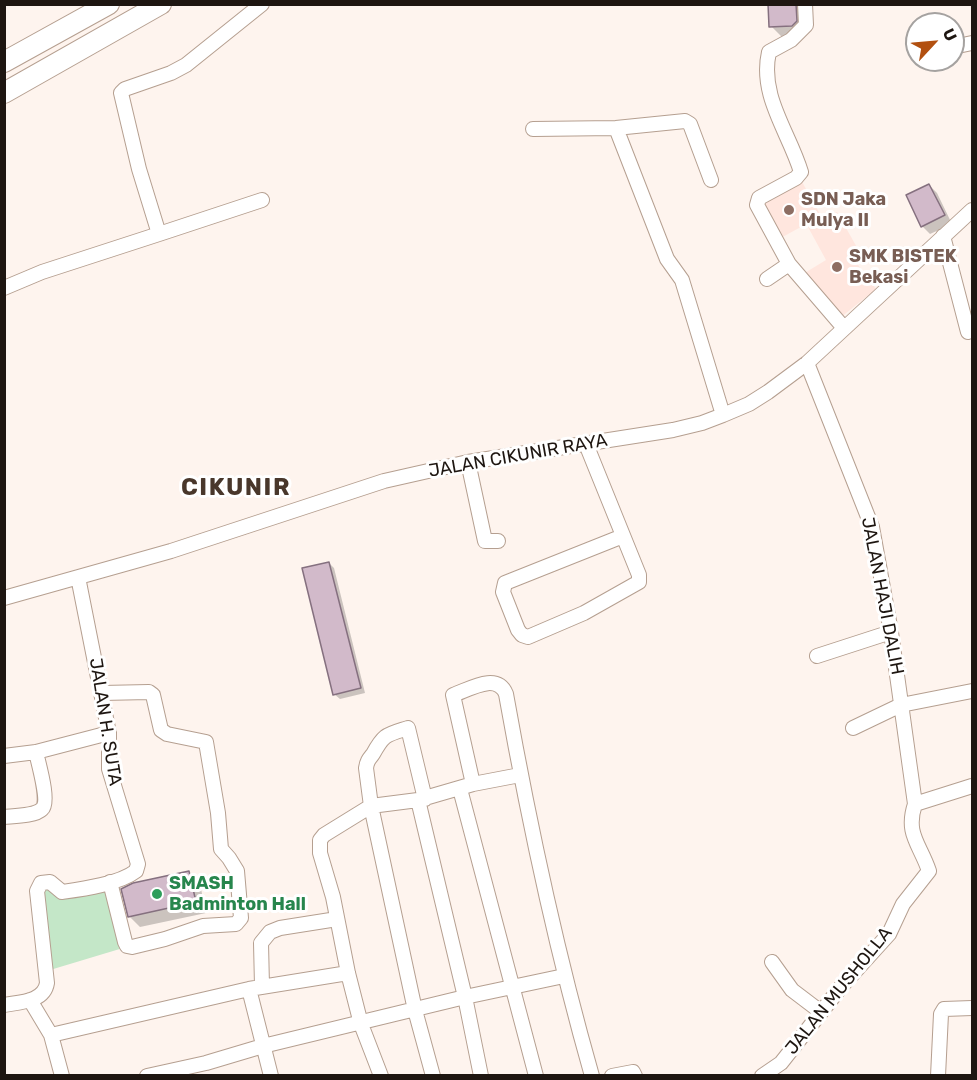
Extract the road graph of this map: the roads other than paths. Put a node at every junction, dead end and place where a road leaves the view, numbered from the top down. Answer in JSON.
{"nodes":[{"id":1,"x":109,"y":4,"type":"edge"},
{"id":2,"x":161,"y":4,"type":"edge"},
{"id":3,"x":262,"y":4,"type":"edge"},
{"id":4,"x":805,"y":4,"type":"edge"},
{"id":5,"x":4,"y":62,"type":"edge"},
{"id":6,"x":4,"y":93,"type":"edge"},
{"id":7,"x":616,"y":128,"type":"junction"},
{"id":8,"x":533,"y":129,"type":"dead end"},
{"id":9,"x":711,"y":180,"type":"dead end"},
{"id":10,"x":262,"y":200,"type":"dead end"},
{"id":11,"x":972,"y":210,"type":"edge"},
{"id":12,"x":159,"y":234,"type":"junction"},
{"id":13,"x":943,"y":236,"type":"junction"},
{"id":14,"x":789,"y":264,"type":"junction"},
{"id":15,"x":767,"y":279,"type":"dead end"},
{"id":16,"x":4,"y":288,"type":"edge"},
{"id":17,"x":844,"y":328,"type":"junction"},
{"id":18,"x":968,"y":332,"type":"dead end"},
{"id":19,"x":807,"y":363,"type":"junction"},
{"id":20,"x":723,"y":415,"type":"junction"},
{"id":21,"x":586,"y":444,"type":"junction"},
{"id":22,"x":468,"y":462,"type":"junction"},
{"id":23,"x":623,"y":536,"type":"junction"},
{"id":24,"x":498,"y":541,"type":"dead end"},
{"id":25,"x":78,"y":577,"type":"junction"},
{"id":26,"x":4,"y":598,"type":"edge"},
{"id":27,"x":891,"y":632,"type":"junction"},
{"id":28,"x":817,"y":656,"type":"dead end"},
{"id":29,"x":972,"y":691,"type":"edge"},
{"id":30,"x":102,"y":693,"type":"junction"},
{"id":31,"x":901,"y":705,"type":"junction"},
{"id":32,"x":853,"y":728,"type":"dead end"},
{"id":33,"x":109,"y":732,"type":"junction"},
{"id":34,"x":36,"y":752,"type":"junction"},
{"id":35,"x":4,"y":756,"type":"edge"},
{"id":36,"x":520,"y":775,"type":"junction"},
{"id":37,"x":972,"y":786,"type":"edge"},
{"id":38,"x":467,"y":787,"type":"junction"},
{"id":39,"x":421,"y":799,"type":"junction"},
{"id":40,"x":915,"y":804,"type":"junction"},
{"id":41,"x":371,"y":806,"type":"junction"},
{"id":42,"x":4,"y":817,"type":"edge"},
{"id":43,"x":110,"y":882,"type":"junction"},
{"id":44,"x":337,"y":919,"type":"junction"},
{"id":45,"x":771,"y":962,"type":"dead end"},
{"id":46,"x":348,"y":973,"type":"junction"},
{"id":47,"x":564,"y":976,"type":"junction"},
{"id":48,"x":511,"y":986,"type":"junction"},
{"id":49,"x":256,"y":988,"type":"junction"},
{"id":50,"x":465,"y":997,"type":"junction"},
{"id":51,"x":30,"y":1000,"type":"junction"},
{"id":52,"x":4,"y":1005,"type":"edge"},
{"id":53,"x":972,"y":1008,"type":"edge"},
{"id":54,"x":415,"y":1010,"type":"junction"},
{"id":55,"x":821,"y":1012,"type":"junction"},
{"id":56,"x":361,"y":1024,"type":"junction"},
{"id":57,"x":51,"y":1035,"type":"junction"},
{"id":58,"x":263,"y":1046,"type":"junction"},
{"id":59,"x":208,"y":1069,"type":"edge"},
{"id":60,"x":151,"y":1075,"type":"edge"},
{"id":61,"x":62,"y":1076,"type":"edge"},
{"id":62,"x":271,"y":1076,"type":"edge"},
{"id":63,"x":381,"y":1076,"type":"edge"},
{"id":64,"x":433,"y":1076,"type":"edge"},
{"id":65,"x":481,"y":1076,"type":"edge"},
{"id":66,"x":536,"y":1076,"type":"edge"},
{"id":67,"x":592,"y":1076,"type":"edge"},
{"id":68,"x":612,"y":1076,"type":"edge"},
{"id":69,"x":635,"y":1076,"type":"edge"},
{"id":70,"x":762,"y":1076,"type":"edge"},
{"id":71,"x":938,"y":1076,"type":"edge"}],
"edges":[{"from":1,"to":5,"type":"highway"},
{"from":2,"to":6,"type":"highway"},
{"from":3,"to":12,"type":"street"},
{"from":4,"to":14,"type":"street"},
{"from":7,"to":8,"type":"street"},
{"from":7,"to":9,"type":"street"},
{"from":7,"to":20,"type":"street"},
{"from":10,"to":12,"type":"street"},
{"from":11,"to":13,"type":"street","name":"JALAN CIKUNIR RAYA"},
{"from":12,"to":16,"type":"street"},
{"from":13,"to":17,"type":"street","name":"JALAN CIKUNIR RAYA"},
{"from":13,"to":18,"type":"street"},
{"from":14,"to":15,"type":"street"},
{"from":14,"to":17,"type":"street"},
{"from":17,"to":19,"type":"street","name":"JALAN CIKUNIR RAYA"},
{"from":19,"to":20,"type":"street","name":"JALAN CIKUNIR RAYA"},
{"from":19,"to":27,"type":"street","name":"JALAN HAJI DALIH"},
{"from":20,"to":21,"type":"street","name":"JALAN CIKUNIR RAYA"},
{"from":21,"to":22,"type":"street","name":"JALAN CIKUNIR RAYA"},
{"from":21,"to":23,"type":"street"},
{"from":22,"to":24,"type":"street"},
{"from":22,"to":25,"type":"street","name":"JALAN CIKUNIR RAYA"},
{"from":23,"to":23,"type":"street"},
{"from":25,"to":26,"type":"street","name":"JALAN CIKUNIR RAYA"},
{"from":25,"to":30,"type":"street","name":"JALAN H. SUTA"},
{"from":27,"to":28,"type":"street"},
{"from":27,"to":31,"type":"street","name":"JALAN HAJI DALIH"},
{"from":29,"to":31,"type":"street"},
{"from":30,"to":33,"type":"street","name":"JALAN H. SUTA"},
{"from":30,"to":43,"type":"street"},
{"from":31,"to":32,"type":"street"},
{"from":31,"to":40,"type":"street","name":"JALAN HAJI DALIH"},
{"from":33,"to":34,"type":"street"},
{"from":33,"to":43,"type":"street","name":"JALAN H. SUTA"},
{"from":34,"to":35,"type":"street"},
{"from":34,"to":42,"type":"street"},
{"from":36,"to":38,"type":"street"},
{"from":36,"to":38,"type":"street"},
{"from":36,"to":47,"type":"street"},
{"from":37,"to":40,"type":"street"},
{"from":38,"to":39,"type":"street"},
{"from":38,"to":48,"type":"street"},
{"from":39,"to":41,"type":"street"},
{"from":39,"to":41,"type":"street"},
{"from":39,"to":50,"type":"street"},
{"from":40,"to":55,"type":"street","name":"JALAN MUSHOLLA"},
{"from":41,"to":44,"type":"street"},
{"from":41,"to":54,"type":"street"},
{"from":43,"to":51,"type":"street","name":"JALAN H. SUTA"},
{"from":44,"to":46,"type":"street"},
{"from":44,"to":49,"type":"street"},
{"from":45,"to":55,"type":"street"},
{"from":46,"to":49,"type":"street"},
{"from":46,"to":56,"type":"street"},
{"from":47,"to":48,"type":"street"},
{"from":47,"to":67,"type":"street"},
{"from":48,"to":50,"type":"street"},
{"from":48,"to":66,"type":"street"},
{"from":49,"to":57,"type":"street"},
{"from":49,"to":58,"type":"street"},
{"from":50,"to":54,"type":"street"},
{"from":50,"to":65,"type":"street"},
{"from":51,"to":52,"type":"street"},
{"from":51,"to":57,"type":"street"},
{"from":53,"to":71,"type":"street"},
{"from":54,"to":56,"type":"street"},
{"from":54,"to":64,"type":"street"},
{"from":55,"to":70,"type":"street","name":"JALAN MUSHOLLA"},
{"from":56,"to":58,"type":"street"},
{"from":56,"to":63,"type":"street"},
{"from":57,"to":61,"type":"street"},
{"from":58,"to":59,"type":"street"},
{"from":58,"to":62,"type":"street"},
{"from":59,"to":60,"type":"street"},
{"from":68,"to":69,"type":"street"}]}
